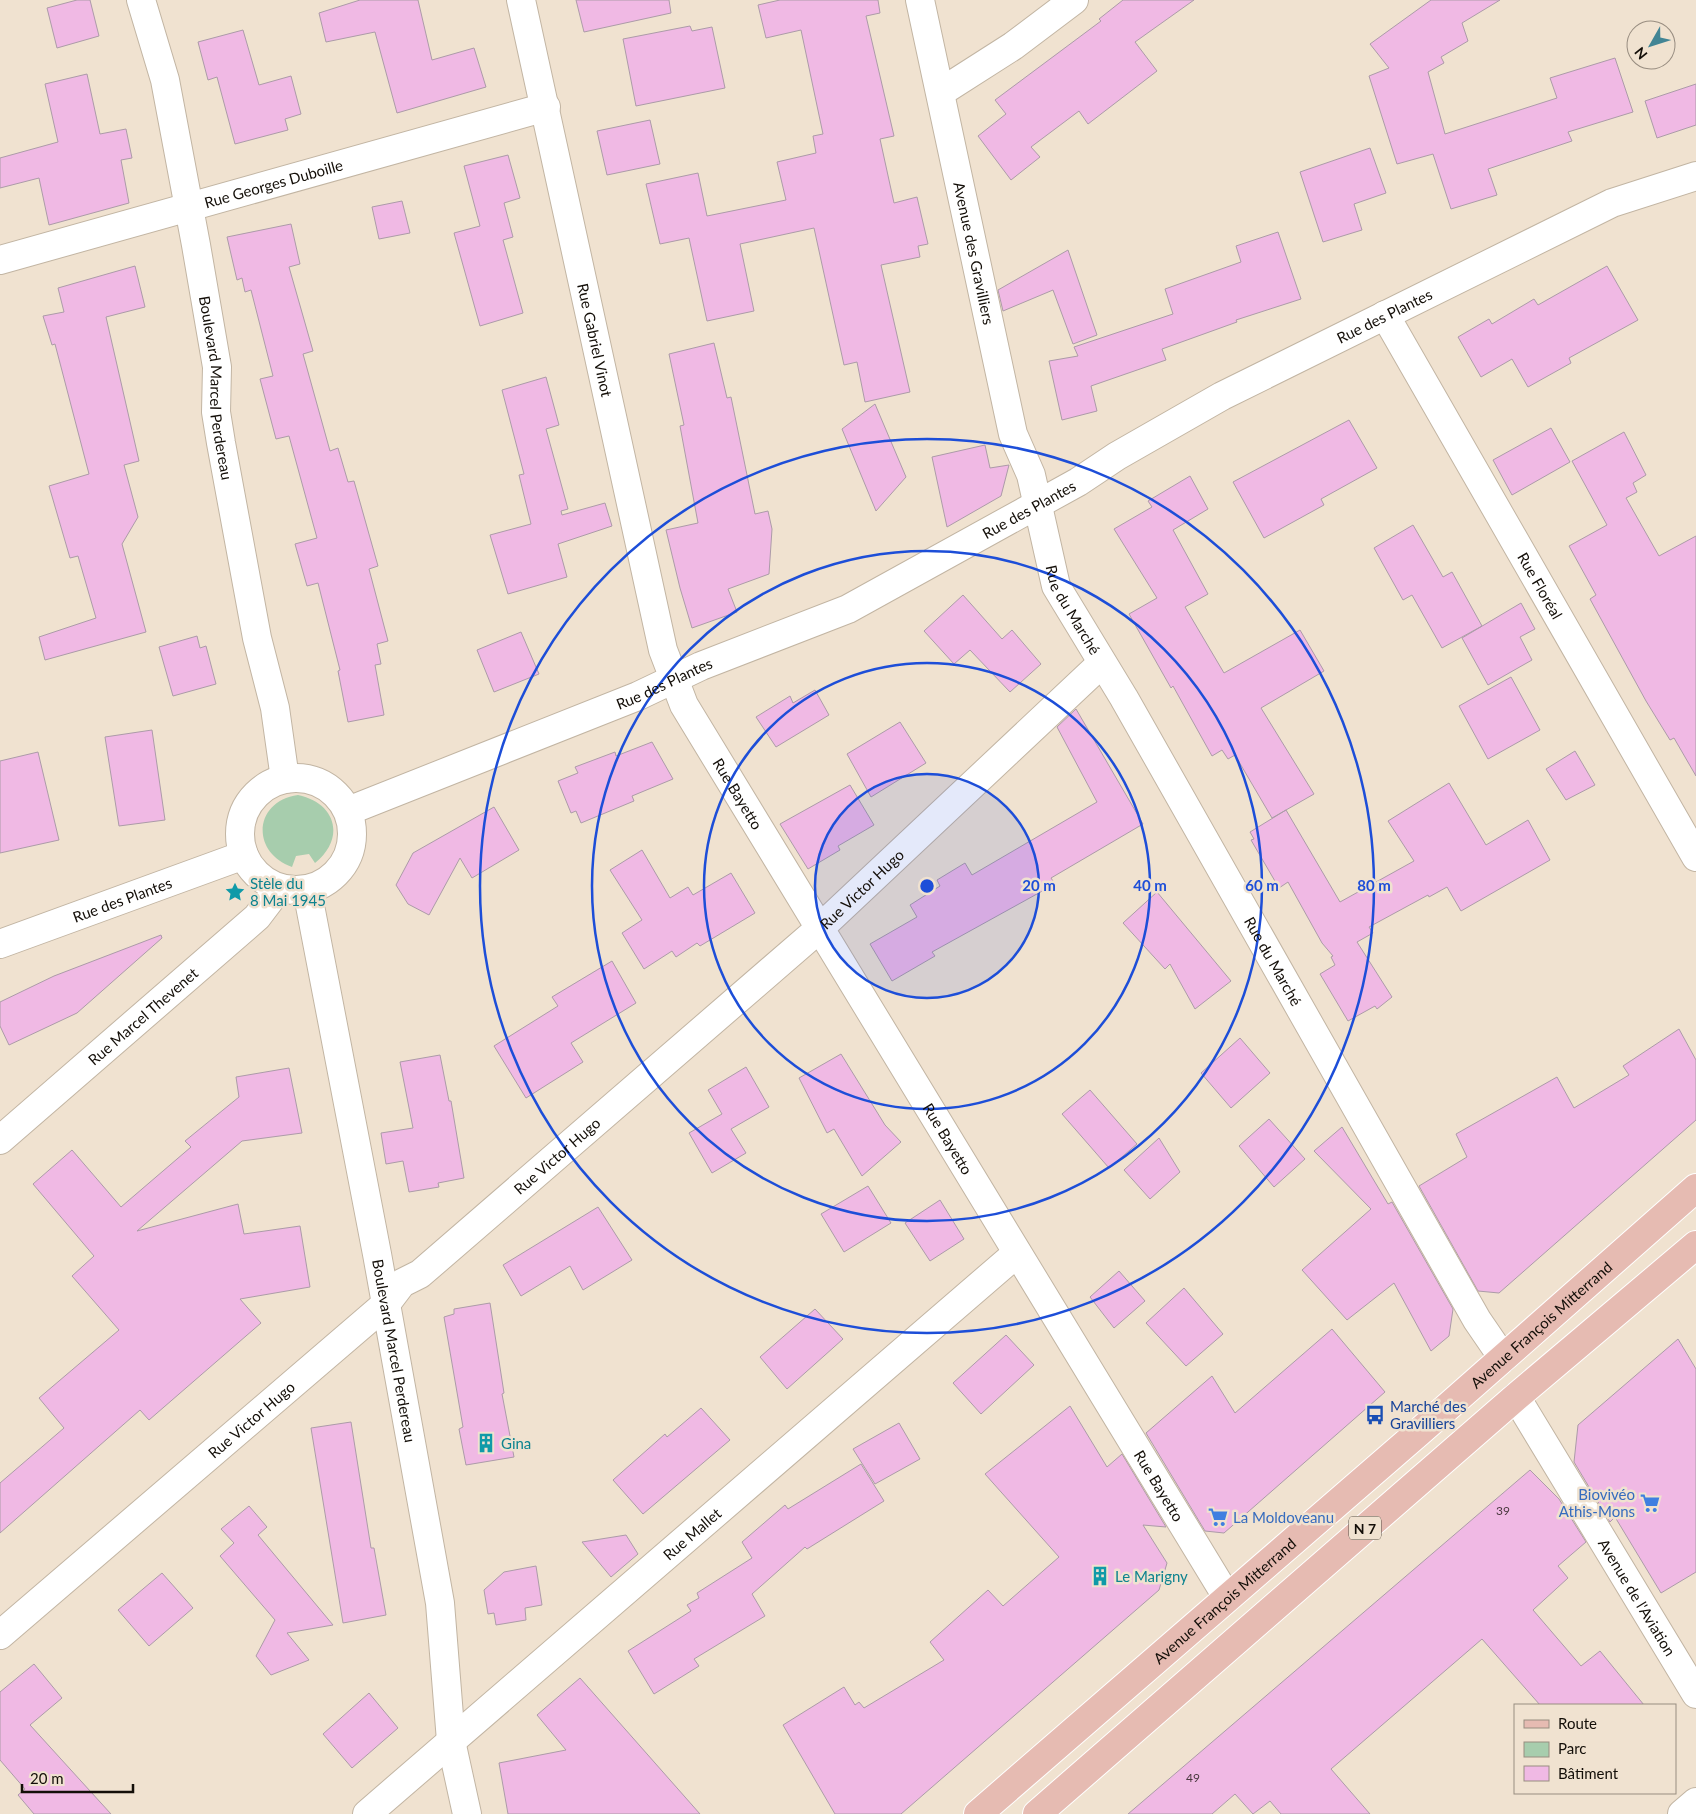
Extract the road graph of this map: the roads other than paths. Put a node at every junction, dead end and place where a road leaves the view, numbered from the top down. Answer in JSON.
{"nodes":[{"id":1,"x":141,"y":0,"type":"edge"},
{"id":2,"x":522,"y":0,"type":"edge"},
{"id":3,"x":920,"y":0,"type":"edge"},
{"id":4,"x":1074,"y":0,"type":"edge"},
{"id":5,"x":941,"y":92,"type":"junction"},
{"id":6,"x":546,"y":107,"type":"junction"},
{"id":7,"x":1696,"y":176,"type":"edge"},
{"id":8,"x":188,"y":208,"type":"junction"},
{"id":9,"x":0,"y":260,"type":"edge"},
{"id":10,"x":1385,"y":314,"type":"junction"},
{"id":11,"x":1038,"y":502,"type":"junction"},
{"id":12,"x":1102,"y":662,"type":"junction"},
{"id":13,"x":672,"y":679,"type":"junction"},
{"id":14,"x":285,"y":779,"type":"junction"},
{"id":15,"x":348,"y":811,"type":"junction"},
{"id":16,"x":244,"y":855,"type":"junction"},
{"id":17,"x":1696,"y":857,"type":"edge"},
{"id":18,"x":279,"y":888,"type":"junction"},
{"id":19,"x":307,"y":890,"type":"junction"},
{"id":20,"x":820,"y":928,"type":"junction"},
{"id":21,"x":0,"y":944,"type":"edge"},
{"id":22,"x":0,"y":1140,"type":"edge"},
{"id":23,"x":1696,"y":1188,"type":"edge"},
{"id":24,"x":1696,"y":1244,"type":"edge"},
{"id":25,"x":1017,"y":1253,"type":"junction"},
{"id":26,"x":386,"y":1304,"type":"junction"},
{"id":27,"x":1503,"y":1358,"type":"junction"},
{"id":28,"x":1516,"y":1397,"type":"junction"},
{"id":29,"x":1227,"y":1597,"type":"junction"},
{"id":30,"x":0,"y":1635,"type":"edge"},
{"id":31,"x":1696,"y":1694,"type":"edge"},
{"id":32,"x":452,"y":1741,"type":"junction"},
{"id":33,"x":1696,"y":1802,"type":"edge"},
{"id":34,"x":367,"y":1814,"type":"edge"},
{"id":35,"x":467,"y":1814,"type":"edge"},
{"id":36,"x":978,"y":1814,"type":"edge"},
{"id":37,"x":1037,"y":1814,"type":"edge"},
{"id":38,"x":1682,"y":1814,"type":"edge"}],
"edges":[{"from":1,"to":8,"type":"street","name":"Boulevard Marcel Perdereau"},
{"from":2,"to":6,"type":"street","name":"Rue Gabriel Vinot"},
{"from":3,"to":5,"type":"street","name":"Avenue des Gravilliers"},
{"from":4,"to":5,"type":"street"},
{"from":5,"to":11,"type":"street","name":"Avenue des Gravilliers"},
{"from":6,"to":8,"type":"street","name":"Rue Georges Duboille"},
{"from":6,"to":13,"type":"street","name":"Rue Gabriel Vinot"},
{"from":7,"to":10,"type":"street","name":"Rue des Plantes"},
{"from":8,"to":9,"type":"street","name":"Rue Georges Duboille"},
{"from":8,"to":14,"type":"street","name":"Boulevard Marcel Perdereau"},
{"from":10,"to":11,"type":"street","name":"Rue des Plantes"},
{"from":10,"to":17,"type":"street","name":"Rue Floréal"},
{"from":11,"to":12,"type":"street","name":"Rue du Marché"},
{"from":11,"to":13,"type":"street","name":"Rue des Plantes"},
{"from":12,"to":20,"type":"street","name":"Rue Victor Hugo"},
{"from":12,"to":27,"type":"street","name":"Rue du Marché"},
{"from":13,"to":15,"type":"street","name":"Rue des Plantes"},
{"from":13,"to":20,"type":"street","name":"Rue Bayetto"},
{"from":14,"to":15,"type":"street"},
{"from":14,"to":16,"type":"street"},
{"from":15,"to":19,"type":"street"},
{"from":16,"to":18,"type":"street"},
{"from":16,"to":21,"type":"street","name":"Rue des Plantes"},
{"from":18,"to":19,"type":"street"},
{"from":18,"to":22,"type":"street","name":"Rue Marcel Thevenet"},
{"from":19,"to":26,"type":"street","name":"Boulevard Marcel Perdereau"},
{"from":20,"to":25,"type":"street","name":"Rue Bayetto"},
{"from":20,"to":26,"type":"street","name":"Rue Victor Hugo"},
{"from":23,"to":27,"type":"main road","name":"Avenue François Mitterrand","number":"N 7"},
{"from":24,"to":28,"type":"main road","number":"N 7"},
{"from":25,"to":29,"type":"street","name":"Rue Bayetto"},
{"from":25,"to":32,"type":"street","name":"Rue Mallet"},
{"from":26,"to":30,"type":"street","name":"Rue Victor Hugo"},
{"from":26,"to":32,"type":"street","name":"Boulevard Marcel Perdereau"},
{"from":27,"to":29,"type":"main road","name":"Avenue François Mitterrand","number":"N 7"},
{"from":28,"to":31,"type":"street","name":"Avenue de l'Aviation"},
{"from":28,"to":37,"type":"main road","number":"N 7"},
{"from":29,"to":36,"type":"main road","name":"Avenue François Mitterrand","number":"N 7"},
{"from":32,"to":34,"type":"street","name":"Rue Mallet"},
{"from":32,"to":35,"type":"street","name":"Boulevard Marcel Perdereau"},
{"from":33,"to":38,"type":"street"}]}
